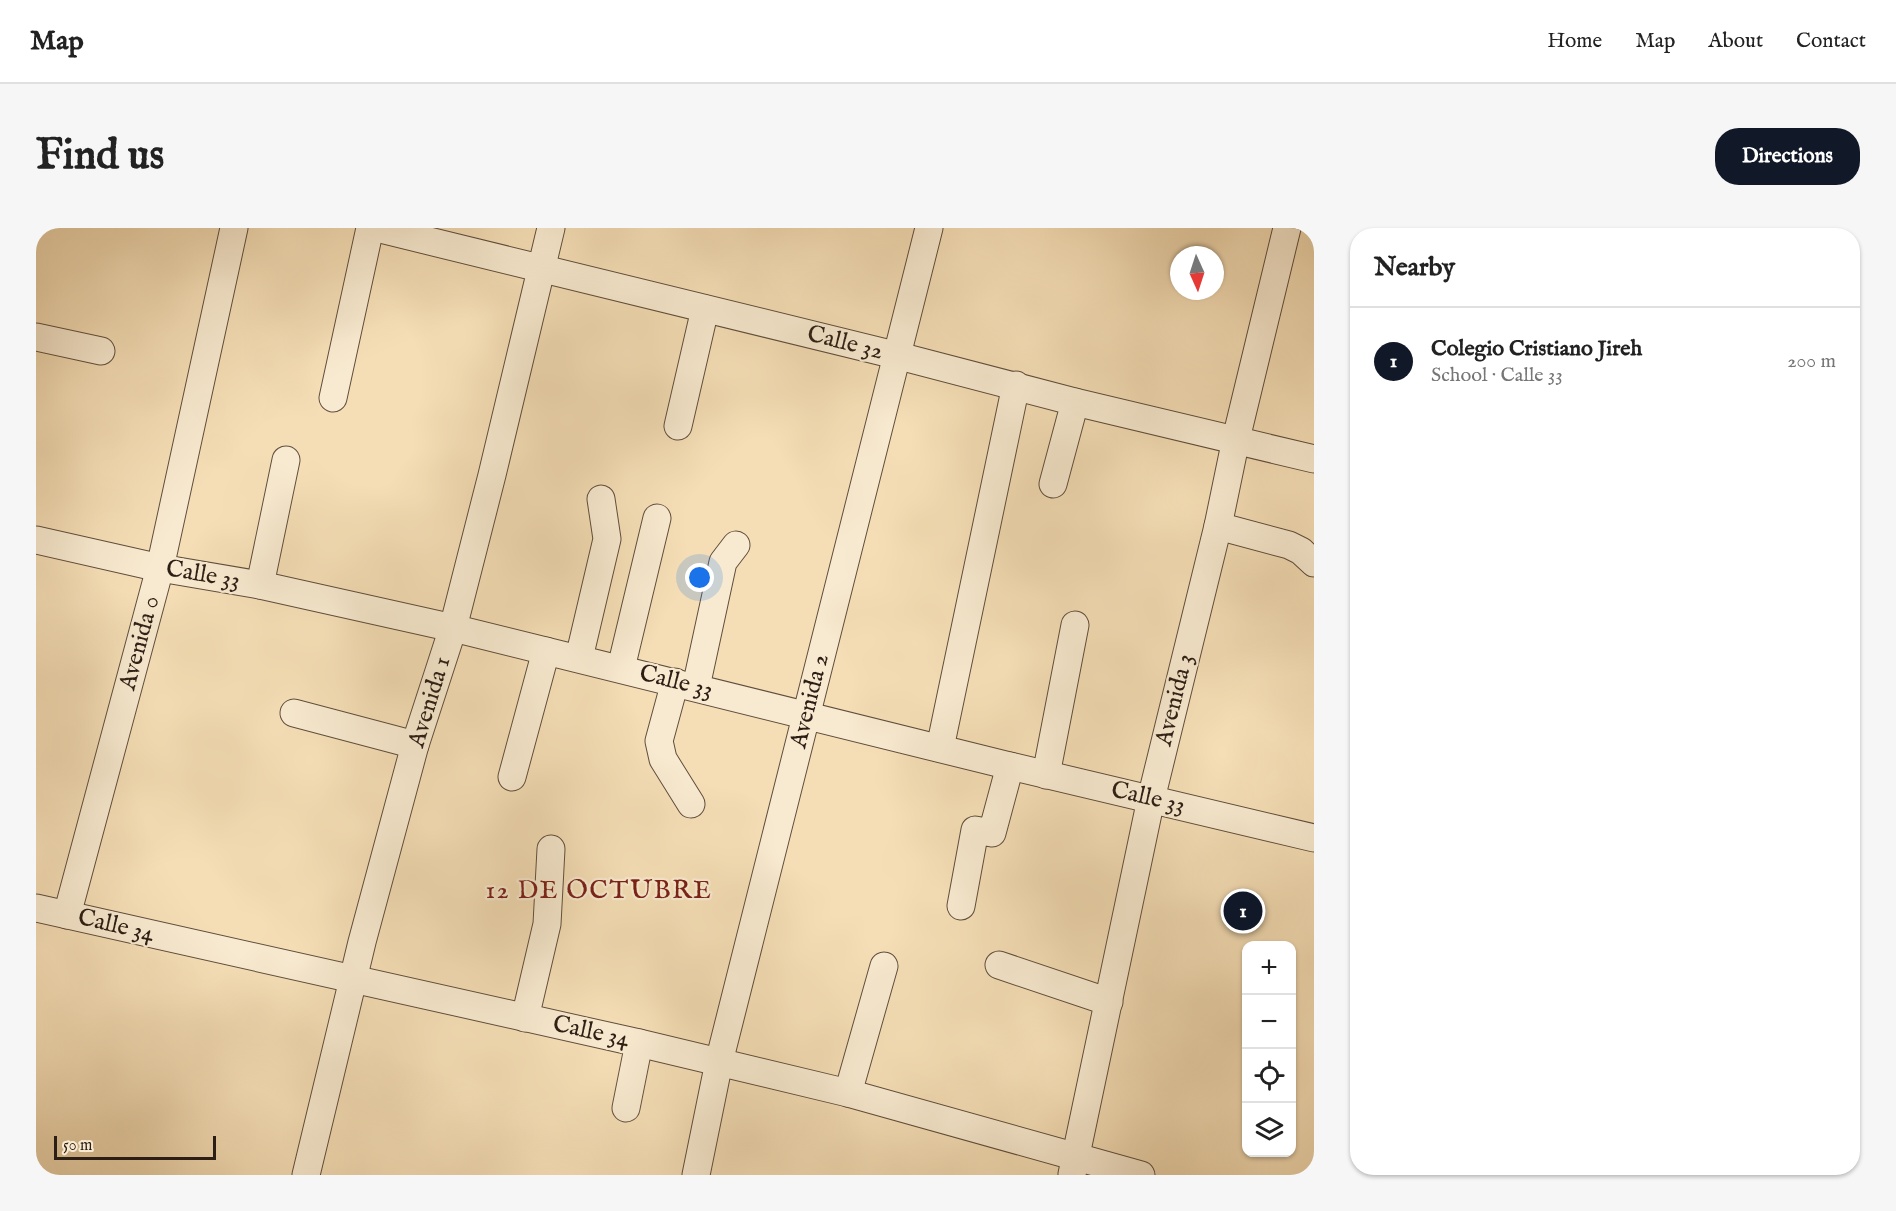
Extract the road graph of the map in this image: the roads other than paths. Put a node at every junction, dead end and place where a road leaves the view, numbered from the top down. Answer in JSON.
{"nodes":[{"id":1,"x":234,"y":228,"type":"edge"},
{"id":2,"x":370,"y":228,"type":"edge"},
{"id":3,"x":376,"y":228,"type":"edge"},
{"id":4,"x":551,"y":228,"type":"edge"},
{"id":5,"x":929,"y":228,"type":"edge"},
{"id":6,"x":1287,"y":228,"type":"edge"},
{"id":7,"x":542,"y":268,"type":"junction"},
{"id":8,"x":705,"y":309,"type":"junction"},
{"id":9,"x":36,"y":336,"type":"edge"},
{"id":10,"x":101,"y":351,"type":"dead end"},
{"id":11,"x":899,"y":356,"type":"junction"},
{"id":12,"x":1016,"y":385,"type":"junction"},
{"id":13,"x":333,"y":398,"type":"dead end"},
{"id":14,"x":1075,"y":402,"type":"junction"},
{"id":15,"x":678,"y":426,"type":"dead end"},
{"id":16,"x":1236,"y":439,"type":"junction"},
{"id":17,"x":1314,"y":459,"type":"edge"},
{"id":18,"x":286,"y":460,"type":"dead end"},
{"id":19,"x":1053,"y":484,"type":"dead end"},
{"id":20,"x":601,"y":499,"type":"dead end"},
{"id":21,"x":657,"y":518,"type":"dead end"},
{"id":22,"x":1218,"y":526,"type":"junction"},
{"id":23,"x":36,"y":540,"type":"edge"},
{"id":24,"x":736,"y":545,"type":"dead end"},
{"id":25,"x":1314,"y":563,"type":"edge"},
{"id":26,"x":160,"y":568,"type":"junction"},
{"id":27,"x":260,"y":585,"type":"junction"},
{"id":28,"x":1075,"y":625,"type":"dead end"},
{"id":29,"x":453,"y":628,"type":"junction"},
{"id":30,"x":546,"y":651,"type":"junction"},
{"id":31,"x":579,"y":658,"type":"junction"},
{"id":32,"x":621,"y":668,"type":"junction"},
{"id":33,"x":686,"y":684,"type":"junction"},
{"id":34,"x":294,"y":713,"type":"dead end"},
{"id":35,"x":806,"y":715,"type":"junction"},
{"id":36,"x":415,"y":745,"type":"junction"},
{"id":37,"x":940,"y":748,"type":"junction"},
{"id":38,"x":1010,"y":766,"type":"junction"},
{"id":39,"x":1046,"y":774,"type":"junction"},
{"id":40,"x":512,"y":777,"type":"dead end"},
{"id":41,"x":1151,"y":799,"type":"junction"},
{"id":42,"x":691,"y":804,"type":"dead end"},
{"id":43,"x":1314,"y":838,"type":"edge"},
{"id":44,"x":551,"y":849,"type":"dead end"},
{"id":45,"x":961,"y":906,"type":"dead end"},
{"id":46,"x":36,"y":908,"type":"edge"},
{"id":47,"x":67,"y":915,"type":"junction"},
{"id":48,"x":999,"y":965,"type":"dead end"},
{"id":49,"x":884,"y":966,"type":"dead end"},
{"id":50,"x":352,"y":980,"type":"junction"},
{"id":51,"x":1109,"y":1002,"type":"junction"},
{"id":52,"x":525,"y":1018,"type":"junction"},
{"id":53,"x":639,"y":1043,"type":"junction"},
{"id":54,"x":719,"y":1062,"type":"junction"},
{"id":55,"x":848,"y":1093,"type":"junction"},
{"id":56,"x":626,"y":1108,"type":"dead end"},
{"id":57,"x":1074,"y":1167,"type":"edge"},
{"id":58,"x":306,"y":1175,"type":"edge"},
{"id":59,"x":696,"y":1175,"type":"edge"},
{"id":60,"x":1141,"y":1175,"type":"edge"}],
"edges":[{"from":1,"to":26,"type":"street","name":"Avenida 0"},
{"from":2,"to":13,"type":"street"},
{"from":3,"to":7,"type":"street","name":"Calle 32"},
{"from":4,"to":7,"type":"street","name":"Avenida 1"},
{"from":5,"to":11,"type":"street","name":"Avenida 2"},
{"from":6,"to":16,"type":"street","name":"Avenida 3"},
{"from":7,"to":8,"type":"street","name":"Calle 32"},
{"from":7,"to":29,"type":"street","name":"Avenida 1"},
{"from":8,"to":11,"type":"street","name":"Calle 32"},
{"from":8,"to":15,"type":"street"},
{"from":9,"to":10,"type":"street"},
{"from":11,"to":12,"type":"street","name":"Calle 32"},
{"from":11,"to":35,"type":"street","name":"Avenida 2"},
{"from":12,"to":14,"type":"street","name":"Calle 32"},
{"from":12,"to":37,"type":"street"},
{"from":14,"to":16,"type":"street","name":"Calle 32"},
{"from":14,"to":19,"type":"street"},
{"from":16,"to":17,"type":"street","name":"Calle 32"},
{"from":16,"to":22,"type":"street","name":"Avenida 3"},
{"from":18,"to":27,"type":"street"},
{"from":20,"to":31,"type":"street"},
{"from":21,"to":32,"type":"street"},
{"from":22,"to":25,"type":"street"},
{"from":22,"to":41,"type":"street","name":"Avenida 3"},
{"from":23,"to":26,"type":"street","name":"Calle 33"},
{"from":24,"to":33,"type":"street"},
{"from":26,"to":27,"type":"street","name":"Calle 33"},
{"from":26,"to":47,"type":"street","name":"Avenida 0"},
{"from":27,"to":29,"type":"street","name":"Calle 33"},
{"from":28,"to":39,"type":"street"},
{"from":29,"to":30,"type":"street","name":"Calle 33"},
{"from":29,"to":36,"type":"street","name":"Avenida 1"},
{"from":30,"to":31,"type":"street","name":"Calle 33"},
{"from":30,"to":40,"type":"street"},
{"from":31,"to":32,"type":"street","name":"Calle 33"},
{"from":32,"to":33,"type":"street","name":"Calle 33"},
{"from":33,"to":35,"type":"street","name":"Calle 33"},
{"from":33,"to":42,"type":"street"},
{"from":34,"to":36,"type":"street"},
{"from":35,"to":37,"type":"street","name":"Calle 33"},
{"from":35,"to":54,"type":"street","name":"Avenida 2"},
{"from":36,"to":50,"type":"street","name":"Avenida 1"},
{"from":37,"to":38,"type":"street","name":"Calle 33"},
{"from":38,"to":39,"type":"street","name":"Calle 33"},
{"from":38,"to":45,"type":"street"},
{"from":39,"to":41,"type":"street","name":"Calle 33"},
{"from":41,"to":43,"type":"street","name":"Calle 33"},
{"from":41,"to":51,"type":"street","name":"Avenida 3"},
{"from":44,"to":52,"type":"street"},
{"from":46,"to":47,"type":"street","name":"Calle 34"},
{"from":47,"to":50,"type":"street","name":"Calle 34"},
{"from":48,"to":51,"type":"street"},
{"from":49,"to":55,"type":"street"},
{"from":50,"to":52,"type":"street","name":"Calle 34"},
{"from":50,"to":58,"type":"street","name":"Avenida 1"},
{"from":51,"to":57,"type":"street","name":"Avenida 3"},
{"from":52,"to":53,"type":"street","name":"Calle 34"},
{"from":53,"to":54,"type":"street","name":"Calle 34"},
{"from":53,"to":56,"type":"street"},
{"from":54,"to":55,"type":"street","name":"Calle 34"},
{"from":54,"to":59,"type":"street","name":"Avenida 2"},
{"from":55,"to":57,"type":"street","name":"Calle 34"},
{"from":57,"to":60,"type":"street","name":"Calle 34"}]}
